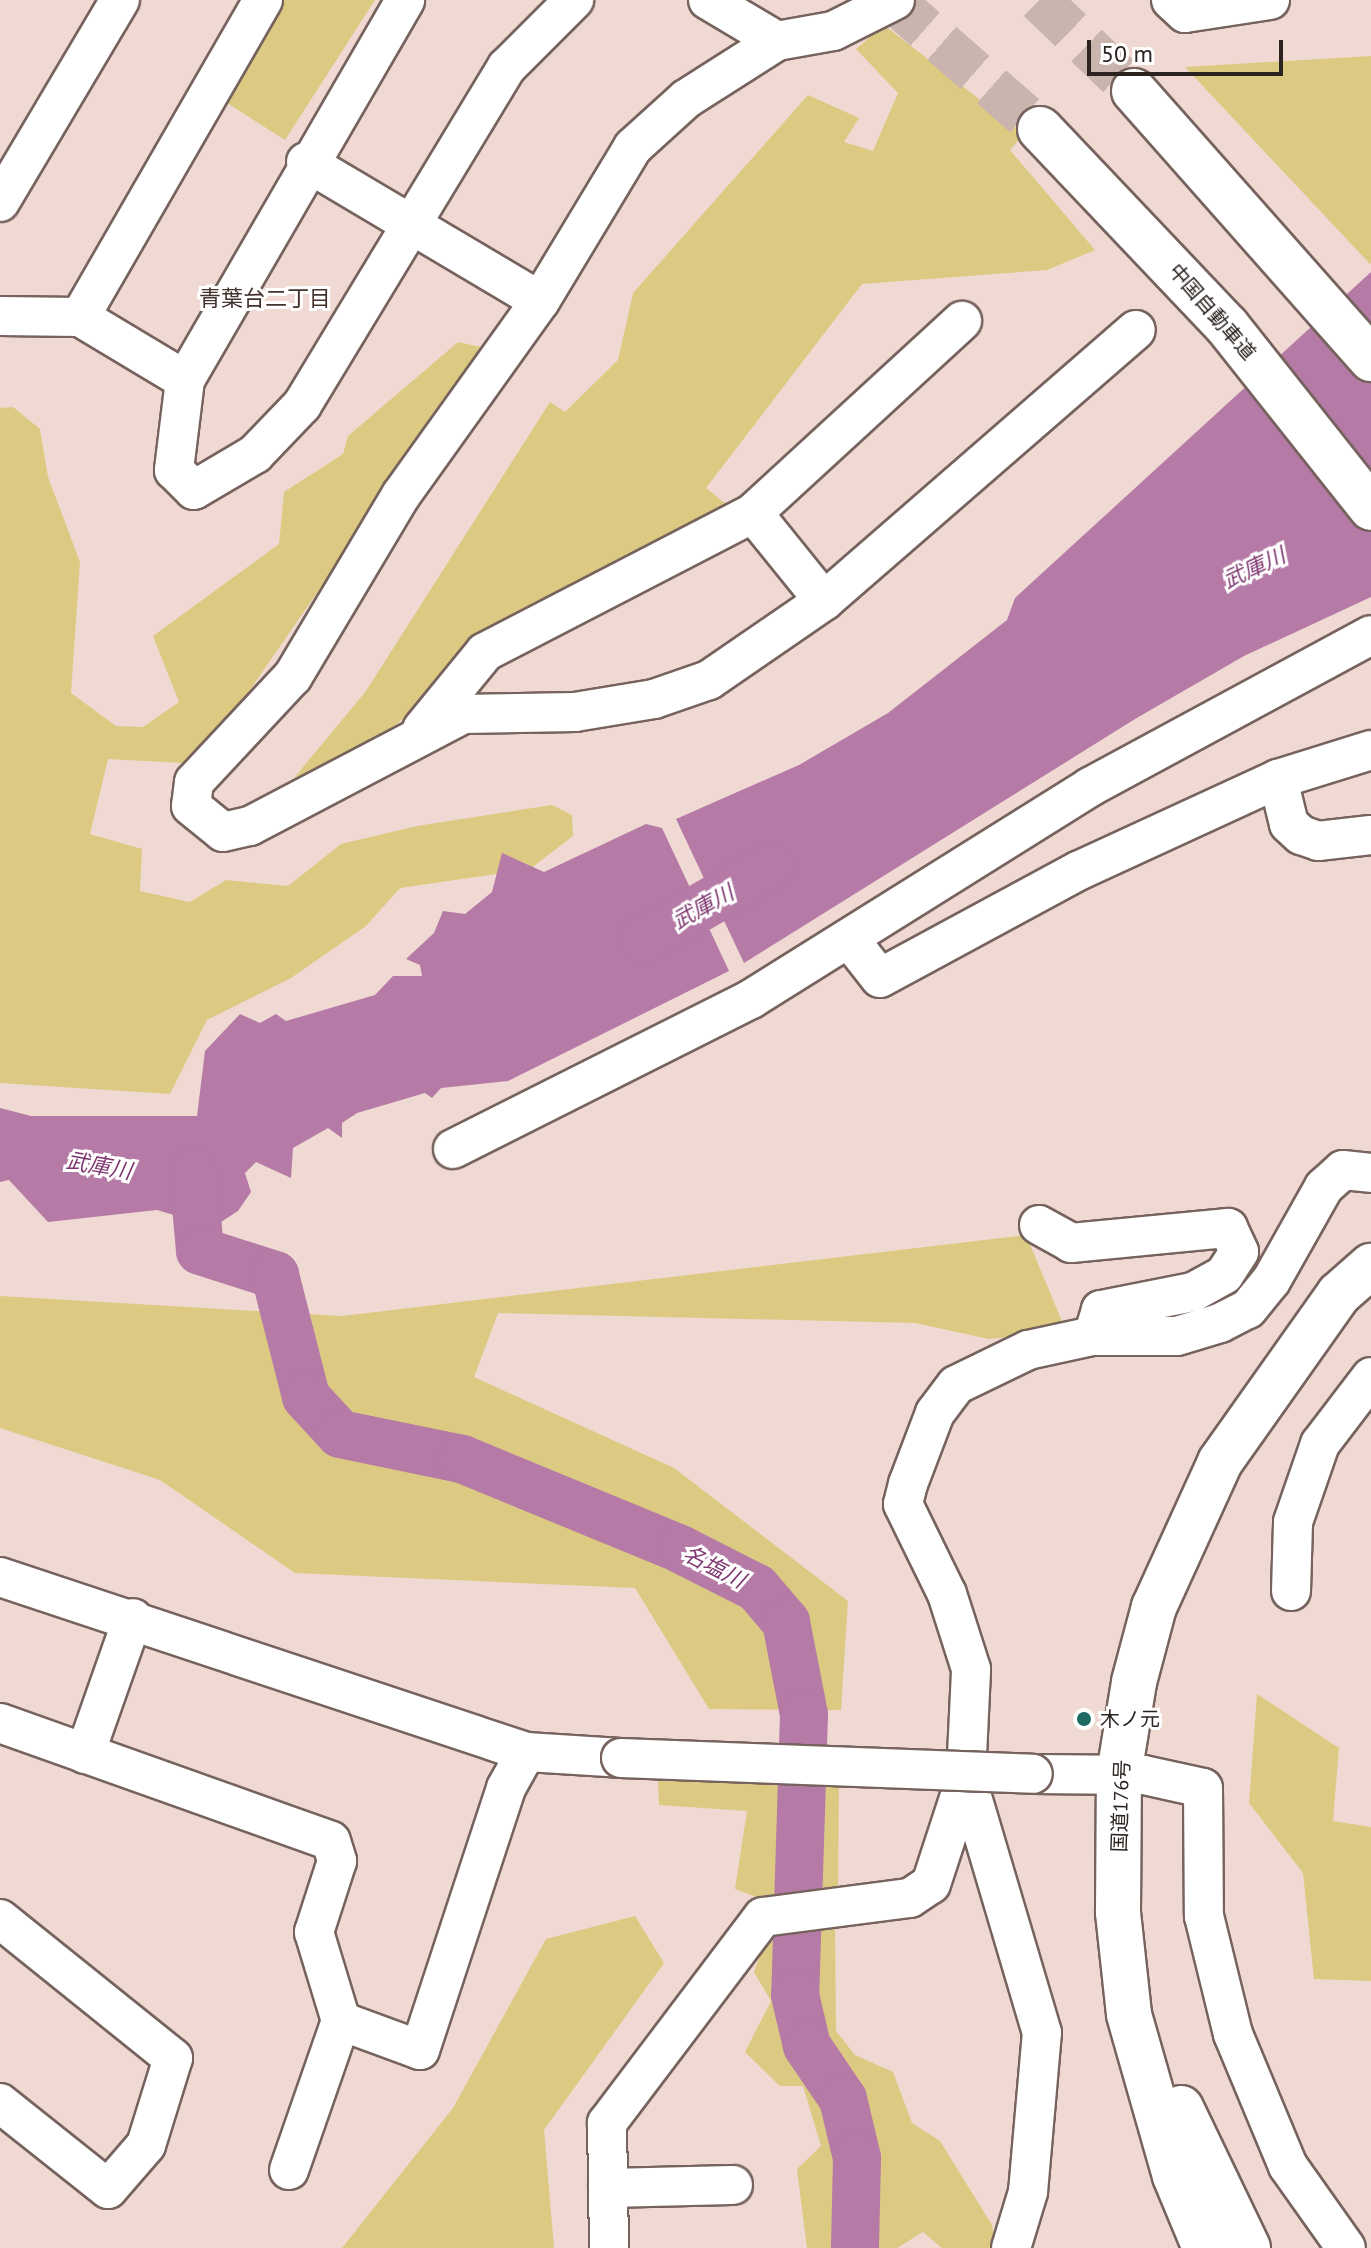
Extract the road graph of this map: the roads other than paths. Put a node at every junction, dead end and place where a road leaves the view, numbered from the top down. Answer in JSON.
{"nodes":[{"id":1,"x":120,"y":0,"type":"edge"},
{"id":2,"x":263,"y":0,"type":"edge"},
{"id":3,"x":405,"y":0,"type":"edge"},
{"id":4,"x":574,"y":0,"type":"edge"},
{"id":5,"x":708,"y":0,"type":"edge"},
{"id":6,"x":895,"y":0,"type":"edge"},
{"id":7,"x":1171,"y":0,"type":"edge"},
{"id":8,"x":1270,"y":0,"type":"edge"},
{"id":9,"x":777,"y":41,"type":"junction"},
{"id":10,"x":1134,"y":91,"type":"tunnel mouth"},
{"id":11,"x":1040,"y":129,"type":"tunnel mouth"},
{"id":12,"x":306,"y":162,"type":"junction"},
{"id":13,"x":0,"y":202,"type":"edge"},
{"id":14,"x":413,"y":226,"type":"junction"},
{"id":15,"x":540,"y":301,"type":"junction"},
{"id":16,"x":0,"y":316,"type":"edge"},
{"id":17,"x":80,"y":317,"type":"junction"},
{"id":18,"x":962,"y":321,"type":"dead end"},
{"id":19,"x":1136,"y":330,"type":"dead end"},
{"id":20,"x":1371,"y":359,"type":"edge"},
{"id":21,"x":185,"y":380,"type":"junction"},
{"id":22,"x":1371,"y":508,"type":"edge"},
{"id":23,"x":753,"y":513,"type":"junction"},
{"id":24,"x":824,"y":601,"type":"junction"},
{"id":25,"x":1371,"y":635,"type":"edge"},
{"id":26,"x":410,"y":743,"type":"junction"},
{"id":27,"x":1371,"y":750,"type":"edge"},
{"id":28,"x":1278,"y":779,"type":"junction"},
{"id":29,"x":1371,"y":835,"type":"edge"},
{"id":30,"x":850,"y":940,"type":"junction"},
{"id":31,"x":453,"y":1149,"type":"dead end"},
{"id":32,"x":1371,"y":1173,"type":"edge"},
{"id":33,"x":1039,"y":1225,"type":"dead end"},
{"id":34,"x":1371,"y":1266,"type":"edge"},
{"id":35,"x":1093,"y":1336,"type":"junction"},
{"id":36,"x":1371,"y":1377,"type":"edge"},
{"id":37,"x":0,"y":1577,"type":"edge"},
{"id":38,"x":1291,"y":1591,"type":"dead end"},
{"id":39,"x":133,"y":1618,"type":"junction"},
{"id":40,"x":0,"y":1723,"type":"edge"},
{"id":41,"x":526,"y":1752,"type":"junction"},
{"id":42,"x":85,"y":1754,"type":"junction"},
{"id":43,"x":1132,"y":1775,"type":"junction"},
{"id":44,"x":966,"y":1777,"type":"junction"},
{"id":45,"x":0,"y":1919,"type":"edge"},
{"id":46,"x":341,"y":2021,"type":"junction"},
{"id":47,"x":0,"y":2103,"type":"edge"},
{"id":48,"x":289,"y":2170,"type":"dead end"},
{"id":49,"x":733,"y":2185,"type":"dead end"},
{"id":50,"x":608,"y":2188,"type":"junction"},
{"id":51,"x":609,"y":2248,"type":"edge"},
{"id":52,"x":1011,"y":2248,"type":"edge"},
{"id":53,"x":1205,"y":2248,"type":"edge"},
{"id":54,"x":1248,"y":2248,"type":"edge"},
{"id":55,"x":1346,"y":2248,"type":"edge"}],
"edges":[{"from":1,"to":13,"type":"street"},
{"from":2,"to":17,"type":"street"},
{"from":3,"to":12,"type":"street"},
{"from":4,"to":14,"type":"street"},
{"from":5,"to":9,"type":"street"},
{"from":6,"to":9,"type":"street"},
{"from":7,"to":8,"type":"street"},
{"from":9,"to":15,"type":"street"},
{"from":10,"to":20,"type":"highway"},
{"from":11,"to":22,"type":"highway","name":"中国自動車道"},
{"from":12,"to":14,"type":"street"},
{"from":12,"to":21,"type":"street"},
{"from":14,"to":15,"type":"street"},
{"from":14,"to":21,"type":"street"},
{"from":15,"to":26,"type":"street"},
{"from":16,"to":17,"type":"street"},
{"from":17,"to":21,"type":"street"},
{"from":18,"to":23,"type":"street"},
{"from":19,"to":24,"type":"street"},
{"from":23,"to":24,"type":"street"},
{"from":23,"to":26,"type":"street"},
{"from":24,"to":26,"type":"street"},
{"from":25,"to":30,"type":"street"},
{"from":27,"to":28,"type":"street"},
{"from":28,"to":29,"type":"street"},
{"from":28,"to":30,"type":"street"},
{"from":30,"to":31,"type":"street"},
{"from":32,"to":35,"type":"street"},
{"from":33,"to":35,"type":"street"},
{"from":34,"to":43,"type":"highway","name":"国道176号"},
{"from":35,"to":44,"type":"street"},
{"from":36,"to":38,"type":"street"},
{"from":37,"to":39,"type":"street"},
{"from":39,"to":41,"type":"street"},
{"from":39,"to":42,"type":"street"},
{"from":40,"to":42,"type":"street"},
{"from":41,"to":43,"type":"street","bridge":true},
{"from":41,"to":46,"type":"street"},
{"from":42,"to":46,"type":"street"},
{"from":43,"to":53,"type":"highway","name":"国道176号"},
{"from":43,"to":54,"type":"highway","name":"国道176号"},
{"from":43,"to":55,"type":"street"},
{"from":44,"to":50,"type":"street"},
{"from":44,"to":52,"type":"street"},
{"from":45,"to":47,"type":"street"},
{"from":46,"to":48,"type":"street"},
{"from":49,"to":50,"type":"street"},
{"from":50,"to":51,"type":"street"}]}
